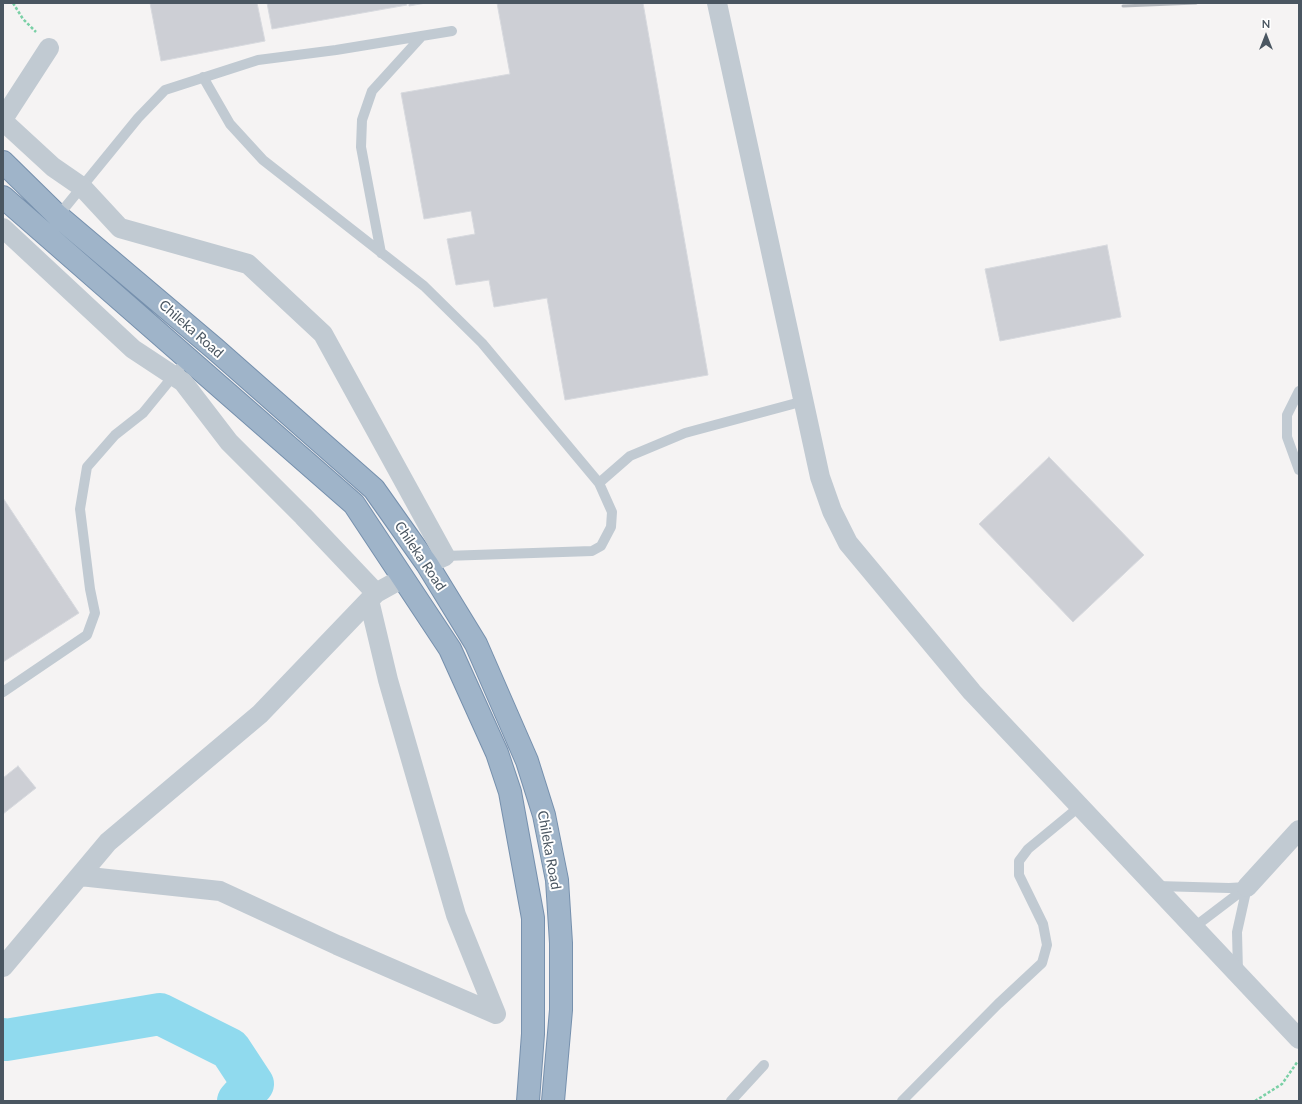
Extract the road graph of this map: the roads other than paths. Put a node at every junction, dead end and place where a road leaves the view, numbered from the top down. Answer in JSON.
{"nodes":[{"id":1,"x":717,"y":3,"type":"edge"},
{"id":2,"x":452,"y":31,"type":"dead end"},
{"id":3,"x":422,"y":36,"type":"junction"},
{"id":4,"x":45,"y":42,"type":"road end"},
{"id":5,"x":203,"y":77,"type":"junction"},
{"id":6,"x":3,"y":120,"type":"edge"},
{"id":7,"x":3,"y":162,"type":"edge"},
{"id":8,"x":82,"y":187,"type":"junction"},
{"id":9,"x":3,"y":197,"type":"edge"},
{"id":10,"x":58,"y":216,"type":"junction"},
{"id":11,"x":3,"y":228,"type":"edge"},
{"id":12,"x":381,"y":253,"type":"junction"},
{"id":13,"x":188,"y":358,"type":"junction"},
{"id":14,"x":174,"y":376,"type":"junction"},
{"id":15,"x":1299,"y":391,"type":"edge"},
{"id":16,"x":804,"y":401,"type":"junction"},
{"id":17,"x":1299,"y":470,"type":"edge"},
{"id":18,"x":599,"y":483,"type":"junction"},
{"id":19,"x":436,"y":560,"type":"junction"},
{"id":20,"x":403,"y":578,"type":"junction"},
{"id":21,"x":373,"y":597,"type":"junction"},
{"id":22,"x":3,"y":692,"type":"edge"},
{"id":23,"x":1079,"y":807,"type":"junction"},
{"id":24,"x":1299,"y":830,"type":"edge"},
{"id":25,"x":80,"y":876,"type":"junction"},
{"id":26,"x":1153,"y":885,"type":"junction"},
{"id":27,"x":1247,"y":887,"type":"junction"},
{"id":28,"x":1193,"y":928,"type":"junction"},
{"id":29,"x":3,"y":967,"type":"edge"},
{"id":30,"x":1238,"y":973,"type":"junction"},
{"id":31,"x":1299,"y":1039,"type":"edge"},
{"id":32,"x":764,"y":1065,"type":"dead end"},
{"id":33,"x":528,"y":1101,"type":"edge"},
{"id":34,"x":553,"y":1101,"type":"edge"},
{"id":35,"x":731,"y":1101,"type":"edge"},
{"id":36,"x":902,"y":1101,"type":"edge"}],
"edges":[{"from":1,"to":16,"type":"street"},
{"from":2,"to":3,"type":"lane"},
{"from":3,"to":5,"type":"lane"},
{"from":3,"to":12,"type":"lane"},
{"from":4,"to":6,"type":"street"},
{"from":5,"to":8,"type":"lane"},
{"from":5,"to":12,"type":"lane"},
{"from":6,"to":8,"type":"street"},
{"from":7,"to":10,"type":"highway","name":"Chileka Road"},
{"from":8,"to":10,"type":"lane"},
{"from":8,"to":19,"type":"street"},
{"from":9,"to":13,"type":"highway"},
{"from":10,"to":19,"type":"highway","name":"Chileka Road"},
{"from":11,"to":14,"type":"street"},
{"from":12,"to":18,"type":"lane"},
{"from":13,"to":14,"type":"lane"},
{"from":13,"to":20,"type":"highway"},
{"from":14,"to":21,"type":"street"},
{"from":14,"to":22,"type":"lane"},
{"from":15,"to":17,"type":"lane"},
{"from":16,"to":18,"type":"lane"},
{"from":16,"to":23,"type":"street"},
{"from":18,"to":19,"type":"lane"},
{"from":19,"to":34,"type":"highway","name":"Chileka Road"},
{"from":20,"to":21,"type":"street"},
{"from":20,"to":33,"type":"highway"},
{"from":21,"to":25,"type":"street"},
{"from":21,"to":25,"type":"street"},
{"from":23,"to":26,"type":"street"},
{"from":23,"to":36,"type":"lane"},
{"from":24,"to":27,"type":"street"},
{"from":25,"to":29,"type":"street"},
{"from":26,"to":27,"type":"lane"},
{"from":26,"to":28,"type":"street"},
{"from":27,"to":28,"type":"lane"},
{"from":27,"to":30,"type":"lane"},
{"from":28,"to":30,"type":"street"},
{"from":30,"to":31,"type":"street"},
{"from":32,"to":35,"type":"lane"}]}
